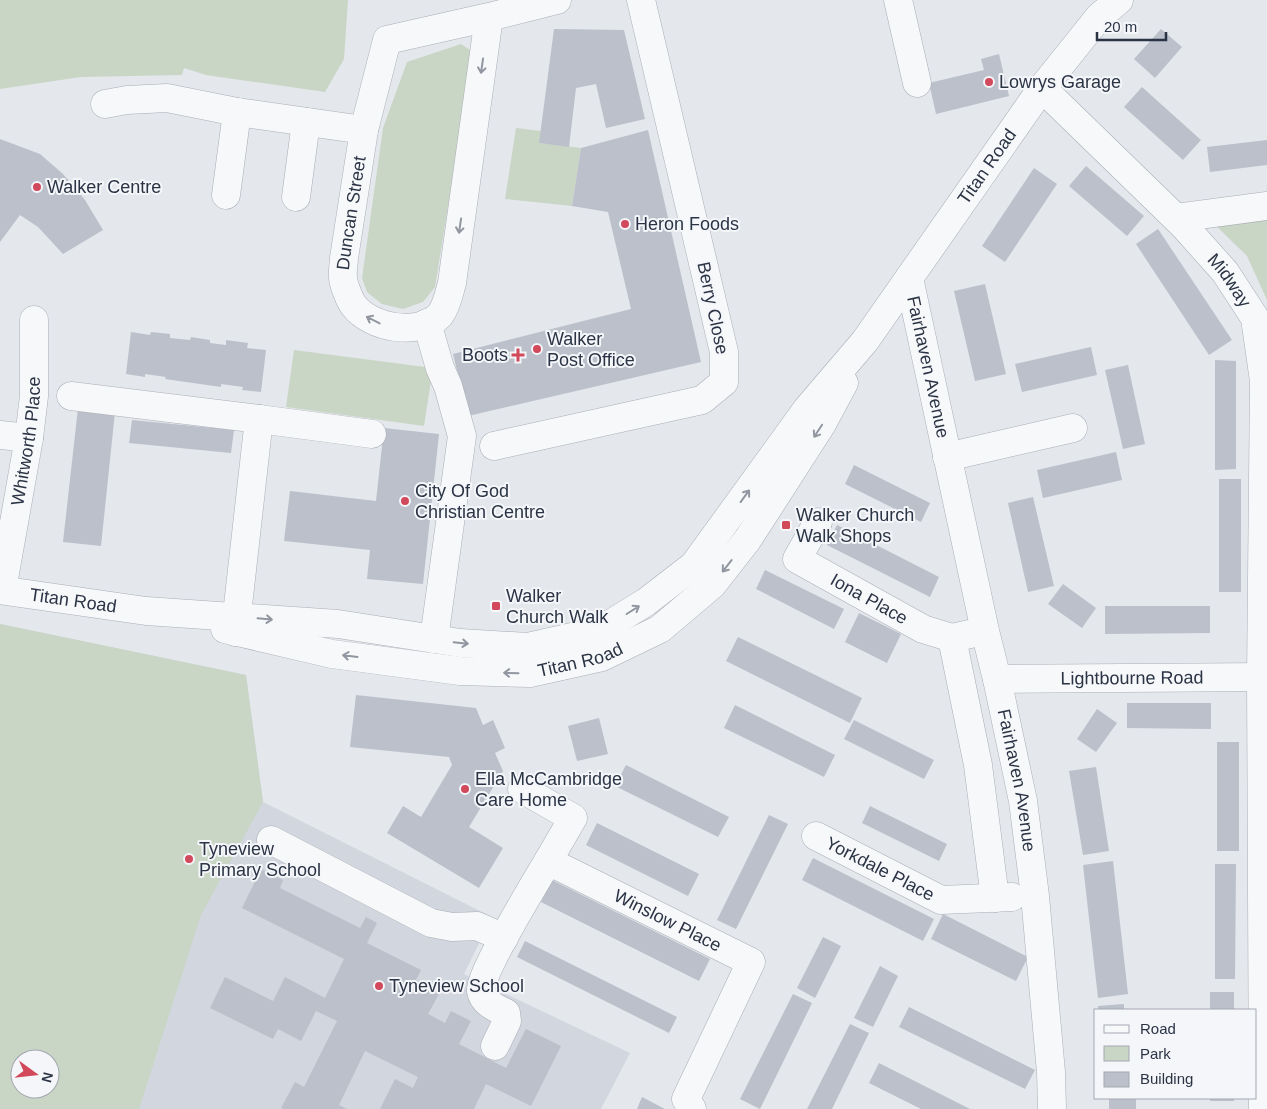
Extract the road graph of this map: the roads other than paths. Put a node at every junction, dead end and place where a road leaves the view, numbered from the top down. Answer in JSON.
{"nodes":[{"id":1,"x":557,"y":0,"type":"edge"},
{"id":2,"x":641,"y":0,"type":"edge"},
{"id":3,"x":898,"y":0,"type":"edge"},
{"id":4,"x":1101,"y":6,"type":"edge"},
{"id":5,"x":489,"y":17,"type":"junction"},
{"id":6,"x":917,"y":83,"type":"dead end"},
{"id":7,"x":1042,"y":88,"type":"junction"},
{"id":8,"x":105,"y":104,"type":"dead end"},
{"id":9,"x":236,"y":112,"type":"junction"},
{"id":10,"x":306,"y":122,"type":"junction"},
{"id":11,"x":364,"y":130,"type":"junction"},
{"id":12,"x":226,"y":195,"type":"dead end"},
{"id":13,"x":296,"y":196,"type":"dead end"},
{"id":14,"x":1267,"y":206,"type":"edge"},
{"id":15,"x":1176,"y":218,"type":"junction"},
{"id":16,"x":909,"y":278,"type":"junction"},
{"id":17,"x":34,"y":320,"type":"dead end"},
{"id":18,"x":427,"y":324,"type":"junction"},
{"id":19,"x":1262,"y":329,"type":"edge"},
{"id":20,"x":865,"y":341,"type":"junction"},
{"id":21,"x":71,"y":396,"type":"dead end"},
{"id":22,"x":260,"y":419,"type":"junction"},
{"id":23,"x":1073,"y":428,"type":"dead end"},
{"id":24,"x":372,"y":434,"type":"dead end"},
{"id":25,"x":0,"y":435,"type":"edge"},
{"id":26,"x":29,"y":438,"type":"junction"},
{"id":27,"x":494,"y":446,"type":"dead end"},
{"id":28,"x":947,"y":456,"type":"junction"},
{"id":29,"x":818,"y":522,"type":"dead end"},
{"id":30,"x":1,"y":590,"type":"edge"},
{"id":31,"x":235,"y":624,"type":"junction"},
{"id":32,"x":985,"y":631,"type":"junction"},
{"id":33,"x":952,"y":638,"type":"junction"},
{"id":34,"x":434,"y":639,"type":"junction"},
{"id":35,"x":1264,"y":677,"type":"edge"},
{"id":36,"x":997,"y":679,"type":"junction"},
{"id":37,"x":522,"y":789,"type":"dead end"},
{"id":38,"x":816,"y":836,"type":"dead end"},
{"id":39,"x":271,"y":840,"type":"dead end"},
{"id":40,"x":548,"y":861,"type":"junction"},
{"id":41,"x":1035,"y":896,"type":"junction"},
{"id":42,"x":995,"y":898,"type":"junction"},
{"id":43,"x":504,"y":938,"type":"junction"},
{"id":44,"x":495,"y":1046,"type":"dead end"},
{"id":45,"x":692,"y":1109,"type":"edge"},
{"id":46,"x":1052,"y":1109,"type":"edge"},
{"id":47,"x":1263,"y":1109,"type":"edge"}],
"edges":[{"from":1,"to":5,"type":"street","name":"Duncan Street"},
{"from":2,"to":27,"type":"street","name":"Berry Close"},
{"from":3,"to":6,"type":"street"},
{"from":4,"to":7,"type":"street","name":"Titan Road"},
{"from":5,"to":11,"type":"street","name":"Duncan Street"},
{"from":5,"to":18,"type":"street","one_way":true},
{"from":7,"to":15,"type":"street","name":"Midway"},
{"from":7,"to":16,"type":"street","name":"Titan Road"},
{"from":8,"to":9,"type":"street"},
{"from":9,"to":10,"type":"street"},
{"from":9,"to":12,"type":"street"},
{"from":10,"to":11,"type":"street"},
{"from":10,"to":13,"type":"street"},
{"from":18,"to":11,"type":"street","name":"Duncan Street","one_way":true},
{"from":14,"to":15,"type":"street"},
{"from":15,"to":19,"type":"street","name":"Midway"},
{"from":16,"to":20,"type":"street","name":"Titan Road"},
{"from":16,"to":28,"type":"street","name":"Fairhaven Avenue"},
{"from":17,"to":26,"type":"street","name":"Whitworth Place"},
{"from":18,"to":34,"type":"street"},
{"from":19,"to":35,"type":"street","name":"Midway"},
{"from":20,"to":31,"type":"street","name":"Titan Road","one_way":true},
{"from":34,"to":20,"type":"street","name":"Titan Road","one_way":true},
{"from":21,"to":22,"type":"street"},
{"from":22,"to":24,"type":"street"},
{"from":22,"to":31,"type":"street"},
{"from":23,"to":28,"type":"street","name":"Fairhaven Avenue"},
{"from":25,"to":26,"type":"street"},
{"from":26,"to":30,"type":"street","name":"Whitworth Place"},
{"from":28,"to":32,"type":"street","name":"Fairhaven Avenue"},
{"from":29,"to":33,"type":"street","name":"Iona Place"},
{"from":30,"to":31,"type":"street","name":"Titan Road"},
{"from":31,"to":34,"type":"street","name":"Titan Road","one_way":true},
{"from":32,"to":33,"type":"street","name":"Iona Place"},
{"from":32,"to":36,"type":"street","name":"Fairhaven Avenue"},
{"from":33,"to":42,"type":"street"},
{"from":35,"to":36,"type":"street","name":"Lightbourne Road"},
{"from":35,"to":47,"type":"street","name":"Midway"},
{"from":36,"to":41,"type":"street","name":"Fairhaven Avenue"},
{"from":37,"to":40,"type":"street"},
{"from":38,"to":42,"type":"street","name":"Yorkdale Place"},
{"from":39,"to":43,"type":"street"},
{"from":40,"to":43,"type":"street"},
{"from":40,"to":45,"type":"street","name":"Winslow Place"},
{"from":41,"to":42,"type":"street","name":"Yorkdale Place"},
{"from":41,"to":46,"type":"street","name":"Fairhaven Avenue"},
{"from":43,"to":44,"type":"street"}]}
